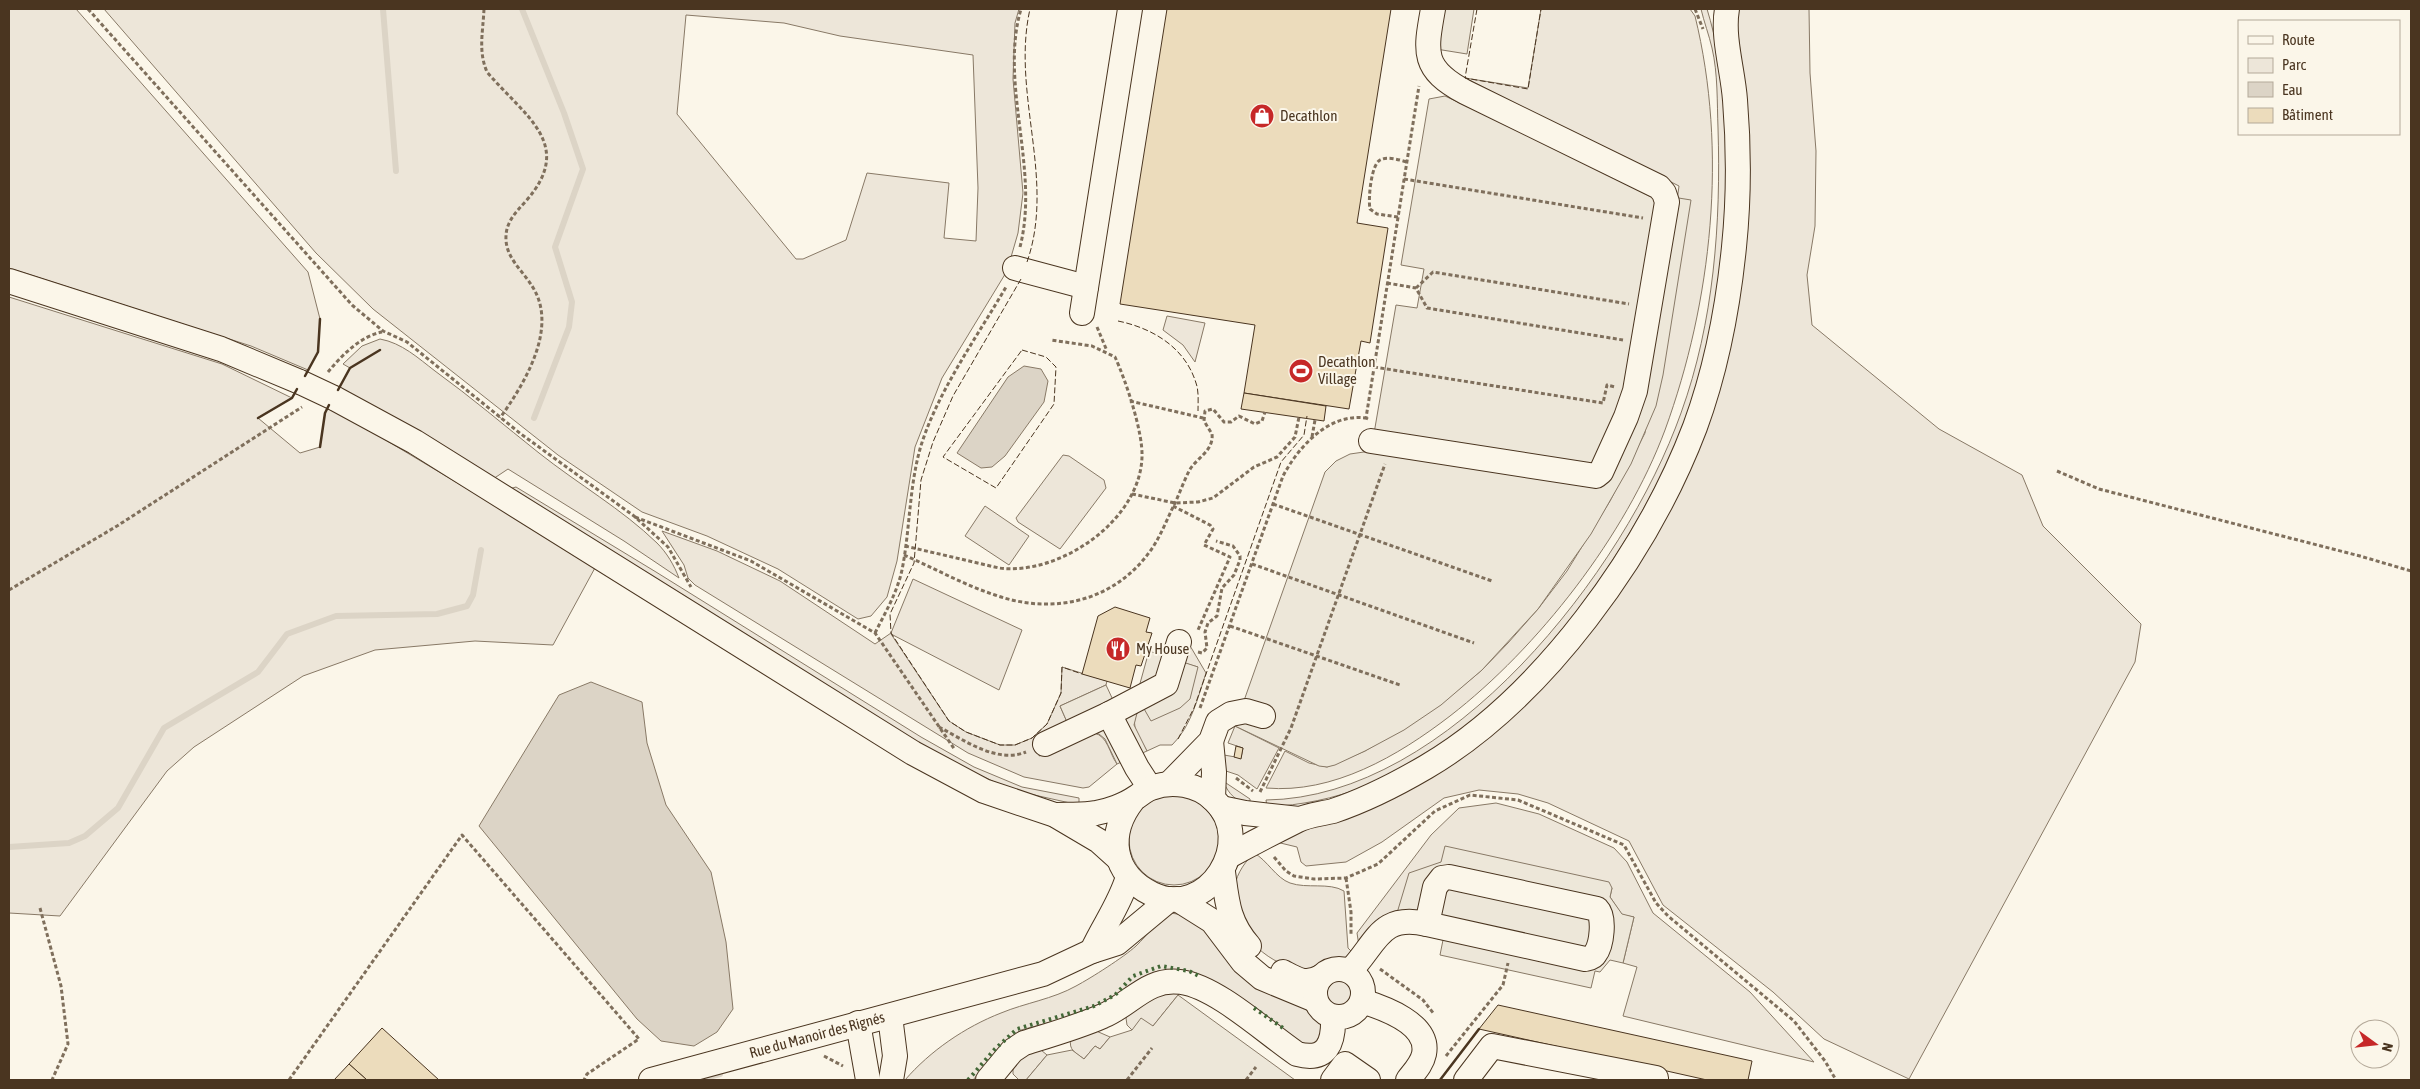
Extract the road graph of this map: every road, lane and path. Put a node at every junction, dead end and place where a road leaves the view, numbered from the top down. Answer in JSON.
{"nodes":[{"id":1,"x":88,"y":9,"type":"edge"},
{"id":2,"x":484,"y":9,"type":"edge"},
{"id":3,"x":1021,"y":9,"type":"edge"},
{"id":4,"x":1130,"y":9,"type":"edge"},
{"id":5,"x":1433,"y":9,"type":"edge"},
{"id":6,"x":1721,"y":14,"type":"edge"},
{"id":7,"x":1419,"y":80,"type":"dead end"},
{"id":8,"x":1407,"y":162,"type":"junction"},
{"id":9,"x":1404,"y":179,"type":"junction"},
{"id":10,"x":1398,"y":217,"type":"junction"},
{"id":11,"x":1663,"y":221,"type":"junction"},
{"id":12,"x":1015,"y":268,"type":"junction"},
{"id":13,"x":9,"y":281,"type":"edge"},
{"id":14,"x":1388,"y":283,"type":"junction"},
{"id":15,"x":1086,"y":287,"type":"junction"},
{"id":16,"x":1416,"y":288,"type":"junction"},
{"id":17,"x":1649,"y":308,"type":"junction"},
{"id":18,"x":1082,"y":313,"type":"dead end"},
{"id":19,"x":383,"y":331,"type":"junction"},
{"id":20,"x":1051,"y":340,"type":"dead end"},
{"id":21,"x":1643,"y":344,"type":"junction"},
{"id":22,"x":339,"y":359,"type":"dead end"},
{"id":23,"x":1374,"y":367,"type":"junction"},
{"id":24,"x":1635,"y":391,"type":"junction"},
{"id":25,"x":1130,"y":401,"type":"junction"},
{"id":26,"x":302,"y":406,"type":"dead end"},
{"id":27,"x":1265,"y":412,"type":"dead end"},
{"id":28,"x":1299,"y":417,"type":"dead end"},
{"id":29,"x":500,"y":418,"type":"junction"},
{"id":30,"x":1203,"y":418,"type":"junction"},
{"id":31,"x":1366,"y":418,"type":"junction"},
{"id":32,"x":1315,"y":420,"type":"dead end"},
{"id":33,"x":1312,"y":437,"type":"junction"},
{"id":34,"x":1374,"y":442,"type":"junction"},
{"id":35,"x":2057,"y":471,"type":"dead end"},
{"id":36,"x":1132,"y":494,"type":"junction"},
{"id":37,"x":1174,"y":504,"type":"junction"},
{"id":38,"x":1273,"y":504,"type":"junction"},
{"id":39,"x":634,"y":516,"type":"junction"},
{"id":40,"x":1360,"y":534,"type":"junction"},
{"id":41,"x":1216,"y":542,"type":"dead end"},
{"id":42,"x":905,"y":546,"type":"junction"},
{"id":43,"x":904,"y":555,"type":"junction"},
{"id":44,"x":1252,"y":564,"type":"junction"},
{"id":45,"x":2411,"y":571,"type":"edge"},
{"id":46,"x":1492,"y":581,"type":"dead end"},
{"id":47,"x":692,"y":588,"type":"dead end"},
{"id":48,"x":9,"y":590,"type":"edge"},
{"id":49,"x":1338,"y":594,"type":"junction"},
{"id":50,"x":1230,"y":626,"type":"junction"},
{"id":51,"x":875,"y":633,"type":"junction"},
{"id":52,"x":1190,"y":640,"type":"junction"},
{"id":53,"x":1474,"y":643,"type":"dead end"},
{"id":54,"x":1316,"y":655,"type":"junction"},
{"id":55,"x":1400,"y":685,"type":"dead end"},
{"id":56,"x":1109,"y":714,"type":"junction"},
{"id":57,"x":1198,"y":714,"type":"dead end"},
{"id":58,"x":1264,"y":716,"type":"dead end"},
{"id":59,"x":939,"y":727,"type":"junction"},
{"id":60,"x":1211,"y":742,"type":"junction"},
{"id":61,"x":1045,"y":744,"type":"joint"},
{"id":62,"x":958,"y":754,"type":"dead end"},
{"id":63,"x":1151,"y":790,"type":"junction"},
{"id":64,"x":1259,"y":794,"type":"dead end"},
{"id":65,"x":1217,"y":803,"type":"junction"},
{"id":66,"x":1055,"y":815,"type":"junction"},
{"id":67,"x":1298,"y":819,"type":"junction"},
{"id":68,"x":1226,"y":864,"type":"junction"},
{"id":69,"x":1123,"y":868,"type":"junction"},
{"id":70,"x":1346,"y":878,"type":"dead end"},
{"id":71,"x":1174,"y":899,"type":"junction"},
{"id":72,"x":40,"y":908,"type":"dead end"},
{"id":73,"x":1427,"y":924,"type":"junction"},
{"id":74,"x":1513,"y":943,"type":"junction"},
{"id":75,"x":1092,"y":951,"type":"junction"},
{"id":76,"x":1357,"y":964,"type":"junction"},
{"id":77,"x":1321,"y":977,"type":"junction"},
{"id":78,"x":1315,"y":1000,"type":"junction"},
{"id":79,"x":1362,"y":1001,"type":"junction"},
{"id":80,"x":890,"y":1016,"type":"junction"},
{"id":81,"x":1334,"y":1017,"type":"junction"},
{"id":82,"x":858,"y":1024,"type":"junction"},
{"id":83,"x":1152,"y":1048,"type":"dead end"},
{"id":84,"x":1256,"y":1067,"type":"dead end"},
{"id":85,"x":1414,"y":1073,"type":"edge"},
{"id":86,"x":52,"y":1080,"type":"edge"},
{"id":87,"x":289,"y":1080,"type":"edge"},
{"id":88,"x":584,"y":1080,"type":"edge"},
{"id":89,"x":651,"y":1080,"type":"edge"},
{"id":90,"x":868,"y":1080,"type":"edge"},
{"id":91,"x":891,"y":1080,"type":"edge"},
{"id":92,"x":988,"y":1080,"type":"edge"},
{"id":93,"x":1127,"y":1080,"type":"edge"},
{"id":94,"x":1246,"y":1080,"type":"edge"},
{"id":95,"x":1333,"y":1080,"type":"edge"},
{"id":96,"x":1368,"y":1080,"type":"edge"},
{"id":97,"x":1466,"y":1080,"type":"edge"},
{"id":98,"x":1654,"y":1080,"type":"edge"}],
"edges":[{"from":1,"to":19,"type":"path"},
{"from":2,"to":29,"type":"path"},
{"from":3,"to":12,"type":"path"},
{"from":4,"to":15,"type":"street"},
{"from":5,"to":11,"type":"street"},
{"from":6,"to":67,"type":"street"},
{"from":7,"to":8,"type":"path"},
{"from":8,"to":9,"type":"path"},
{"from":8,"to":10,"type":"path"},
{"from":9,"to":10,"type":"path"},
{"from":9,"to":11,"type":"path"},
{"from":10,"to":14,"type":"path"},
{"from":11,"to":17,"type":"street"},
{"from":12,"to":15,"type":"street"},
{"from":12,"to":42,"type":"path"},
{"from":13,"to":66,"type":"street","bridge":true},
{"from":14,"to":16,"type":"path"},
{"from":14,"to":23,"type":"path"},
{"from":15,"to":18,"type":"street"},
{"from":16,"to":17,"type":"path"},
{"from":16,"to":21,"type":"path"},
{"from":17,"to":21,"type":"street"},
{"from":19,"to":22,"type":"path"},
{"from":19,"to":29,"type":"path"},
{"from":20,"to":25,"type":"path"},
{"from":21,"to":24,"type":"street"},
{"from":23,"to":24,"type":"path"},
{"from":23,"to":31,"type":"path"},
{"from":24,"to":34,"type":"street"},
{"from":25,"to":30,"type":"path"},
{"from":25,"to":36,"type":"path"},
{"from":26,"to":48,"type":"path"},
{"from":27,"to":30,"type":"path"},
{"from":28,"to":37,"type":"path"},
{"from":29,"to":39,"type":"path"},
{"from":30,"to":37,"type":"path"},
{"from":31,"to":33,"type":"path"},
{"from":31,"to":34,"type":"path"},
{"from":32,"to":33,"type":"path"},
{"from":33,"to":38,"type":"path"},
{"from":34,"to":40,"type":"path"},
{"from":35,"to":45,"type":"path"},
{"from":36,"to":37,"type":"path"},
{"from":36,"to":42,"type":"path"},
{"from":37,"to":43,"type":"path"},
{"from":37,"to":52,"type":"path"},
{"from":38,"to":40,"type":"path"},
{"from":38,"to":44,"type":"path"},
{"from":39,"to":47,"type":"path"},
{"from":39,"to":51,"type":"path"},
{"from":40,"to":46,"type":"path"},
{"from":40,"to":49,"type":"path"},
{"from":41,"to":52,"type":"path"},
{"from":42,"to":43,"type":"path"},
{"from":43,"to":51,"type":"path"},
{"from":44,"to":49,"type":"path"},
{"from":44,"to":50,"type":"path"},
{"from":49,"to":53,"type":"path"},
{"from":49,"to":54,"type":"path"},
{"from":50,"to":54,"type":"path"},
{"from":50,"to":57,"type":"path"},
{"from":51,"to":59,"type":"path"},
{"from":52,"to":56,"type":"street"},
{"from":54,"to":55,"type":"path"},
{"from":54,"to":64,"type":"path"},
{"from":56,"to":61,"type":"street"},
{"from":56,"to":63,"type":"street"},
{"from":58,"to":60,"type":"street"},
{"from":59,"to":61,"type":"path"},
{"from":59,"to":62,"type":"path"},
{"from":60,"to":63,"type":"street"},
{"from":60,"to":65,"type":"street"},
{"from":63,"to":65,"type":"street"},
{"from":63,"to":66,"type":"street"},
{"from":63,"to":69,"type":"street"},
{"from":65,"to":67,"type":"street"},
{"from":65,"to":68,"type":"street"},
{"from":66,"to":69,"type":"street"},
{"from":67,"to":68,"type":"street"},
{"from":68,"to":71,"type":"street"},
{"from":68,"to":77,"type":"street"},
{"from":69,"to":71,"type":"street"},
{"from":69,"to":75,"type":"street"},
{"from":70,"to":76,"type":"path"},
{"from":71,"to":75,"type":"street","name":"Rue du Manoir des Rignés"},
{"from":71,"to":78,"type":"street"},
{"from":72,"to":86,"type":"path"},
{"from":73,"to":74,"type":"street"},
{"from":73,"to":74,"type":"street"},
{"from":73,"to":76,"type":"street"},
{"from":74,"to":85,"type":"path"},
{"from":75,"to":80,"type":"street","name":"Rue du Manoir des Rignés"},
{"from":76,"to":77,"type":"street"},
{"from":76,"to":79,"type":"street"},
{"from":77,"to":78,"type":"street"},
{"from":78,"to":81,"type":"street"},
{"from":79,"to":81,"type":"street"},
{"from":79,"to":85,"type":"street"},
{"from":80,"to":82,"type":"street","name":"Rue du Manoir des Rignés"},
{"from":80,"to":91,"type":"street"},
{"from":81,"to":92,"type":"street"},
{"from":82,"to":89,"type":"street","name":"Rue du Manoir des Rignés"},
{"from":82,"to":90,"type":"street"},
{"from":83,"to":93,"type":"path"},
{"from":84,"to":94,"type":"path"},
{"from":87,"to":88,"type":"path"},
{"from":95,"to":96,"type":"street"},
{"from":97,"to":98,"type":"street"}]}
